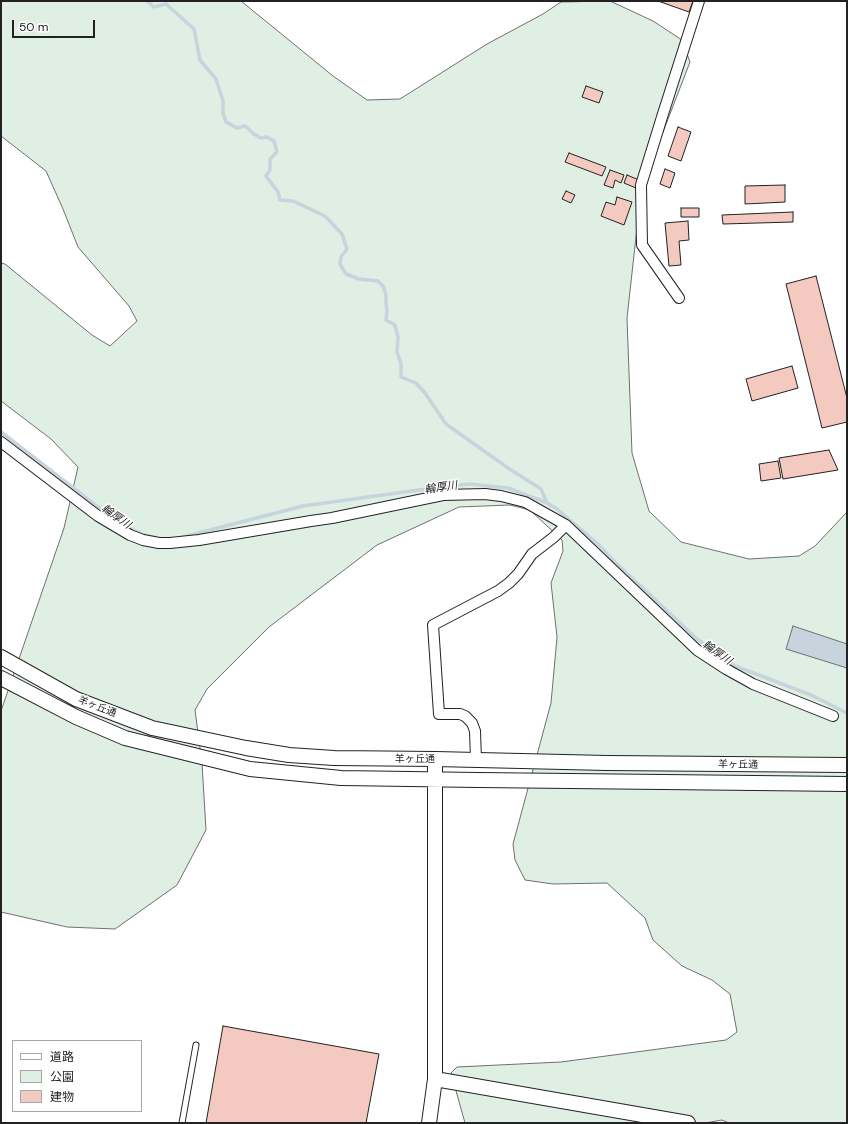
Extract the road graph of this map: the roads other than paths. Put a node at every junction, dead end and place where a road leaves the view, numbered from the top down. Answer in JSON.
{"nodes":[{"id":1,"x":699,"y":1,"type":"edge"},
{"id":2,"x":679,"y":298,"type":"dead end"},
{"id":3,"x":1,"y":442,"type":"edge"},
{"id":4,"x":566,"y":525,"type":"junction"},
{"id":5,"x":1,"y":657,"type":"edge"},
{"id":6,"x":1,"y":678,"type":"edge"},
{"id":7,"x":833,"y":716,"type":"dead end"},
{"id":8,"x":435,"y":759,"type":"junction"},
{"id":9,"x":476,"y":760,"type":"junction"},
{"id":10,"x":847,"y":765,"type":"edge"},
{"id":11,"x":435,"y":780,"type":"junction"},
{"id":12,"x":847,"y":784,"type":"edge"},
{"id":13,"x":196,"y":1045,"type":"dead end"},
{"id":14,"x":435,"y":1079,"type":"junction"},
{"id":15,"x":182,"y":1123,"type":"edge"},
{"id":16,"x":430,"y":1123,"type":"edge"},
{"id":17,"x":688,"y":1123,"type":"edge"}],
"edges":[{"from":1,"to":2,"type":"street"},
{"from":3,"to":4,"type":"street"},
{"from":4,"to":7,"type":"street"},
{"from":4,"to":9,"type":"street"},
{"from":5,"to":8,"type":"main road","name":"羊ヶ丘通"},
{"from":6,"to":11,"type":"main road","name":"羊ヶ丘通"},
{"from":8,"to":9,"type":"main road","name":"羊ヶ丘通"},
{"from":8,"to":11,"type":"main road"},
{"from":9,"to":10,"type":"main road","name":"羊ヶ丘通"},
{"from":11,"to":12,"type":"main road","name":"羊ヶ丘通"},
{"from":11,"to":14,"type":"main road"},
{"from":13,"to":15,"type":"lane"},
{"from":14,"to":16,"type":"main road"},
{"from":14,"to":17,"type":"main road"}]}
